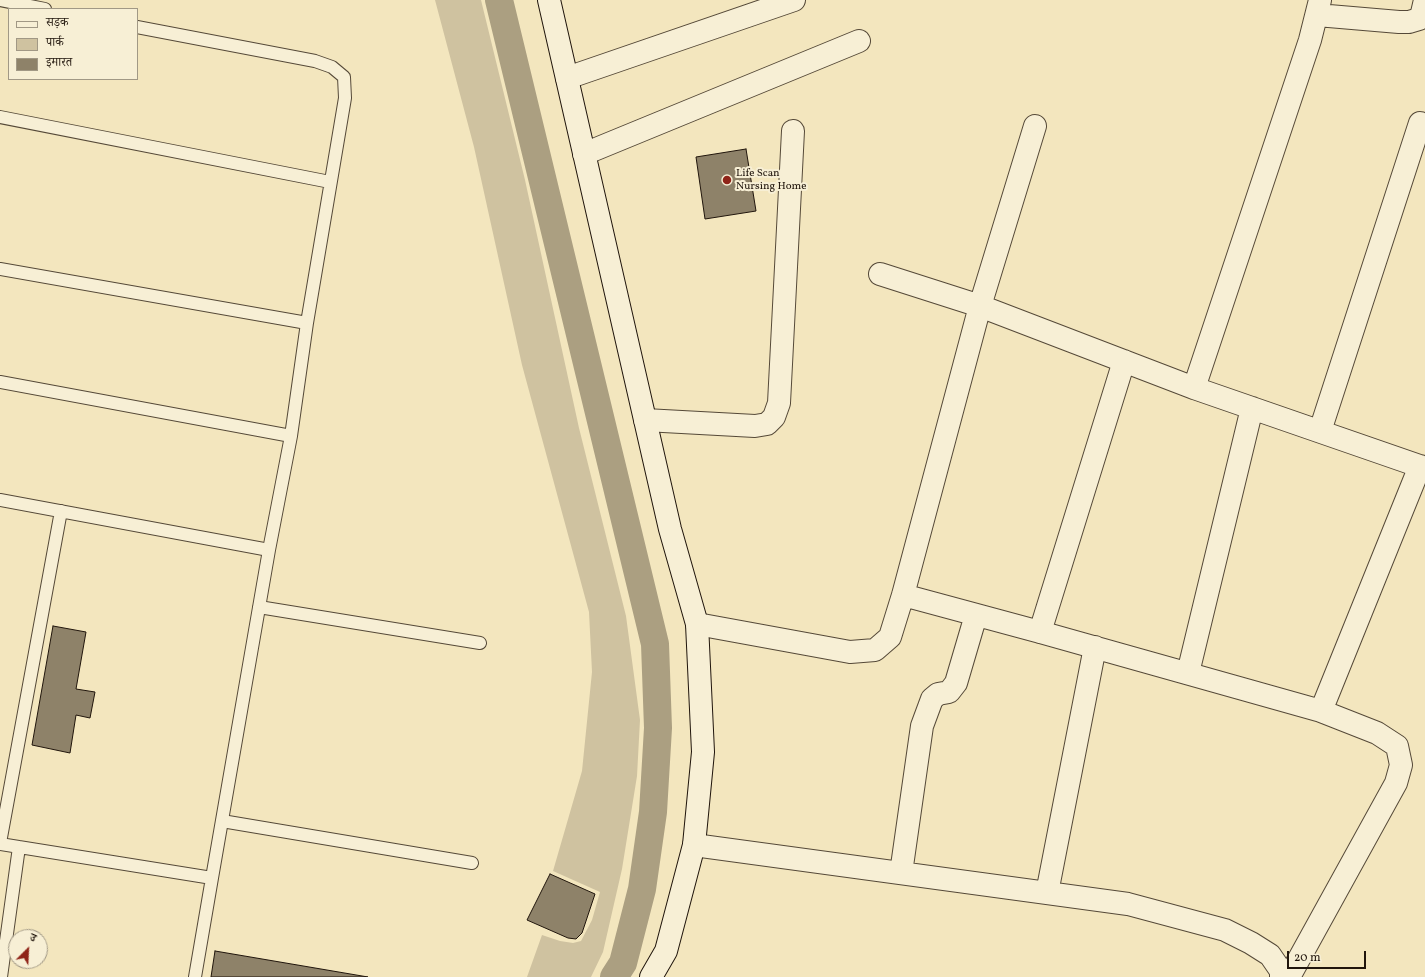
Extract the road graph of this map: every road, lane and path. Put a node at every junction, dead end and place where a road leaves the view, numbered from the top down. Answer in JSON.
{"nodes":[{"id":1,"x":0,"y":0,"type":"edge"},
{"id":2,"x":549,"y":0,"type":"edge"},
{"id":3,"x":794,"y":0,"type":"edge"},
{"id":4,"x":1425,"y":0,"type":"edge"},
{"id":5,"x":40,"y":8,"type":"edge"},
{"id":6,"x":1319,"y":8,"type":"edge"},
{"id":7,"x":138,"y":27,"type":"edge"},
{"id":8,"x":859,"y":41,"type":"dead end"},
{"id":9,"x":567,"y":78,"type":"junction"},
{"id":10,"x":0,"y":118,"type":"edge"},
{"id":11,"x":1420,"y":123,"type":"dead end"},
{"id":12,"x":1035,"y":126,"type":"dead end"},
{"id":13,"x":793,"y":132,"type":"dead end"},
{"id":14,"x":584,"y":154,"type":"junction"},
{"id":15,"x":330,"y":182,"type":"junction"},
{"id":16,"x":0,"y":269,"type":"edge"},
{"id":17,"x":880,"y":274,"type":"dead end"},
{"id":18,"x":980,"y":306,"type":"junction"},
{"id":19,"x":307,"y":323,"type":"junction"},
{"id":20,"x":1124,"y":361,"type":"junction"},
{"id":21,"x":0,"y":382,"type":"edge"},
{"id":22,"x":1194,"y":388,"type":"junction"},
{"id":23,"x":1252,"y":408,"type":"junction"},
{"id":24,"x":645,"y":420,"type":"junction"},
{"id":25,"x":1320,"y":431,"type":"junction"},
{"id":26,"x":291,"y":436,"type":"junction"},
{"id":27,"x":1422,"y":467,"type":"edge"},
{"id":28,"x":0,"y":500,"type":"edge"},
{"id":29,"x":61,"y":511,"type":"junction"},
{"id":30,"x":269,"y":550,"type":"junction"},
{"id":31,"x":903,"y":595,"type":"junction"},
{"id":32,"x":259,"y":608,"type":"junction"},
{"id":33,"x":976,"y":615,"type":"junction"},
{"id":34,"x":697,"y":624,"type":"junction"},
{"id":35,"x":1040,"y":632,"type":"junction"},
{"id":36,"x":480,"y":644,"type":"dead end"},
{"id":37,"x":1095,"y":647,"type":"junction"},
{"id":38,"x":1188,"y":673,"type":"junction"},
{"id":39,"x":1321,"y":711,"type":"junction"},
{"id":40,"x":222,"y":821,"type":"junction"},
{"id":41,"x":0,"y":844,"type":"edge"},
{"id":42,"x":694,"y":845,"type":"junction"},
{"id":43,"x":20,"y":847,"type":"junction"},
{"id":44,"x":472,"y":863,"type":"dead end"},
{"id":45,"x":902,"y":873,"type":"junction"},
{"id":46,"x":212,"y":878,"type":"junction"},
{"id":47,"x":1047,"y":893,"type":"junction"},
{"id":48,"x":1,"y":977,"type":"edge"},
{"id":49,"x":195,"y":977,"type":"edge"},
{"id":50,"x":651,"y":977,"type":"edge"},
{"id":51,"x":1281,"y":977,"type":"edge"},
{"id":52,"x":1289,"y":977,"type":"edge"}],
"edges":[{"from":1,"to":5,"type":"lane"},
{"from":2,"to":9,"type":"street"},
{"from":3,"to":9,"type":"street"},
{"from":4,"to":6,"type":"street"},
{"from":6,"to":22,"type":"street"},
{"from":7,"to":15,"type":"lane"},
{"from":8,"to":14,"type":"street"},
{"from":9,"to":14,"type":"street"},
{"from":10,"to":15,"type":"lane"},
{"from":11,"to":25,"type":"street"},
{"from":12,"to":18,"type":"street"},
{"from":13,"to":24,"type":"street"},
{"from":14,"to":24,"type":"street"},
{"from":15,"to":19,"type":"lane"},
{"from":16,"to":19,"type":"lane"},
{"from":17,"to":18,"type":"street"},
{"from":18,"to":20,"type":"street"},
{"from":18,"to":31,"type":"street"},
{"from":19,"to":26,"type":"lane"},
{"from":20,"to":22,"type":"street"},
{"from":20,"to":35,"type":"street"},
{"from":21,"to":26,"type":"lane"},
{"from":22,"to":23,"type":"street"},
{"from":23,"to":25,"type":"street"},
{"from":23,"to":38,"type":"street"},
{"from":24,"to":34,"type":"street"},
{"from":25,"to":27,"type":"street"},
{"from":26,"to":30,"type":"lane"},
{"from":27,"to":39,"type":"street"},
{"from":28,"to":29,"type":"lane"},
{"from":29,"to":30,"type":"lane"},
{"from":29,"to":41,"type":"lane"},
{"from":30,"to":32,"type":"lane"},
{"from":31,"to":33,"type":"street"},
{"from":31,"to":34,"type":"street"},
{"from":32,"to":36,"type":"lane"},
{"from":32,"to":40,"type":"lane"},
{"from":33,"to":35,"type":"street"},
{"from":33,"to":45,"type":"street"},
{"from":34,"to":42,"type":"street"},
{"from":35,"to":37,"type":"street"},
{"from":37,"to":38,"type":"street"},
{"from":37,"to":47,"type":"street"},
{"from":38,"to":39,"type":"street"},
{"from":39,"to":52,"type":"street"},
{"from":40,"to":44,"type":"lane"},
{"from":40,"to":46,"type":"lane"},
{"from":41,"to":43,"type":"lane"},
{"from":42,"to":45,"type":"street"},
{"from":42,"to":50,"type":"street"},
{"from":43,"to":46,"type":"lane"},
{"from":43,"to":48,"type":"lane"},
{"from":45,"to":47,"type":"street"},
{"from":46,"to":49,"type":"lane"},
{"from":47,"to":51,"type":"street"}]}
